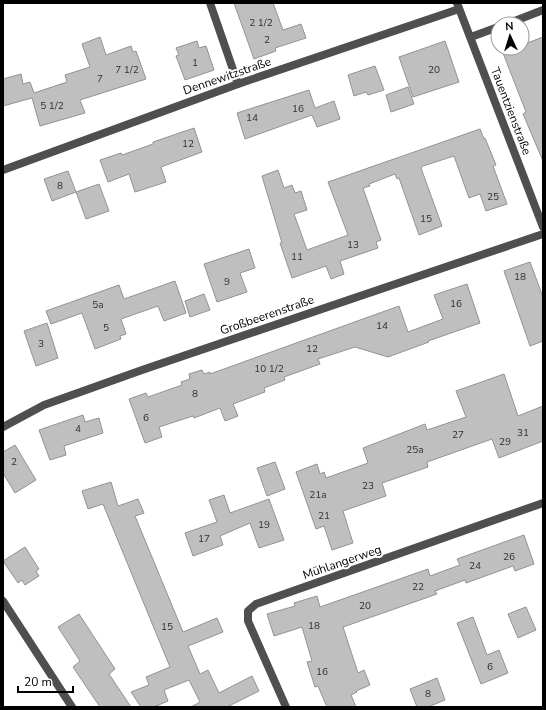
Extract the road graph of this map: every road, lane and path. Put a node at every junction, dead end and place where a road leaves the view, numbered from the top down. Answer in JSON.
{"nodes":[{"id":1,"x":210,"y":3,"type":"edge"},
{"id":2,"x":458,"y":6,"type":"edge"},
{"id":3,"x":543,"y":10,"type":"edge"},
{"id":4,"x":528,"y":16,"type":"edge"},
{"id":5,"x":490,"y":30,"type":"edge"},
{"id":6,"x":471,"y":38,"type":"junction"},
{"id":7,"x":238,"y":84,"type":"junction"},
{"id":8,"x":3,"y":170,"type":"edge"},
{"id":9,"x":543,"y":227,"type":"edge"},
{"id":10,"x":543,"y":234,"type":"edge"},
{"id":11,"x":3,"y":427,"type":"edge"},
{"id":12,"x":543,"y":503,"type":"edge"},
{"id":13,"x":3,"y":601,"type":"edge"},
{"id":14,"x":72,"y":707,"type":"edge"},
{"id":15,"x":286,"y":707,"type":"edge"}],
"edges":[{"from":1,"to":7,"type":"street"},
{"from":2,"to":6,"type":"street","name":"Tauentzienstraße"},
{"from":2,"to":7,"type":"street","name":"Dennewitzstraße"},
{"from":3,"to":4,"type":"street"},
{"from":5,"to":6,"type":"street"},
{"from":6,"to":9,"type":"street","name":"Tauentzienstraße"},
{"from":7,"to":8,"type":"street","name":"Dennewitzstraße"},
{"from":10,"to":11,"type":"street","name":"Großbeerenstraße"},
{"from":12,"to":15,"type":"street","name":"Mühlangerweg"},
{"from":13,"to":14,"type":"street"}]}
